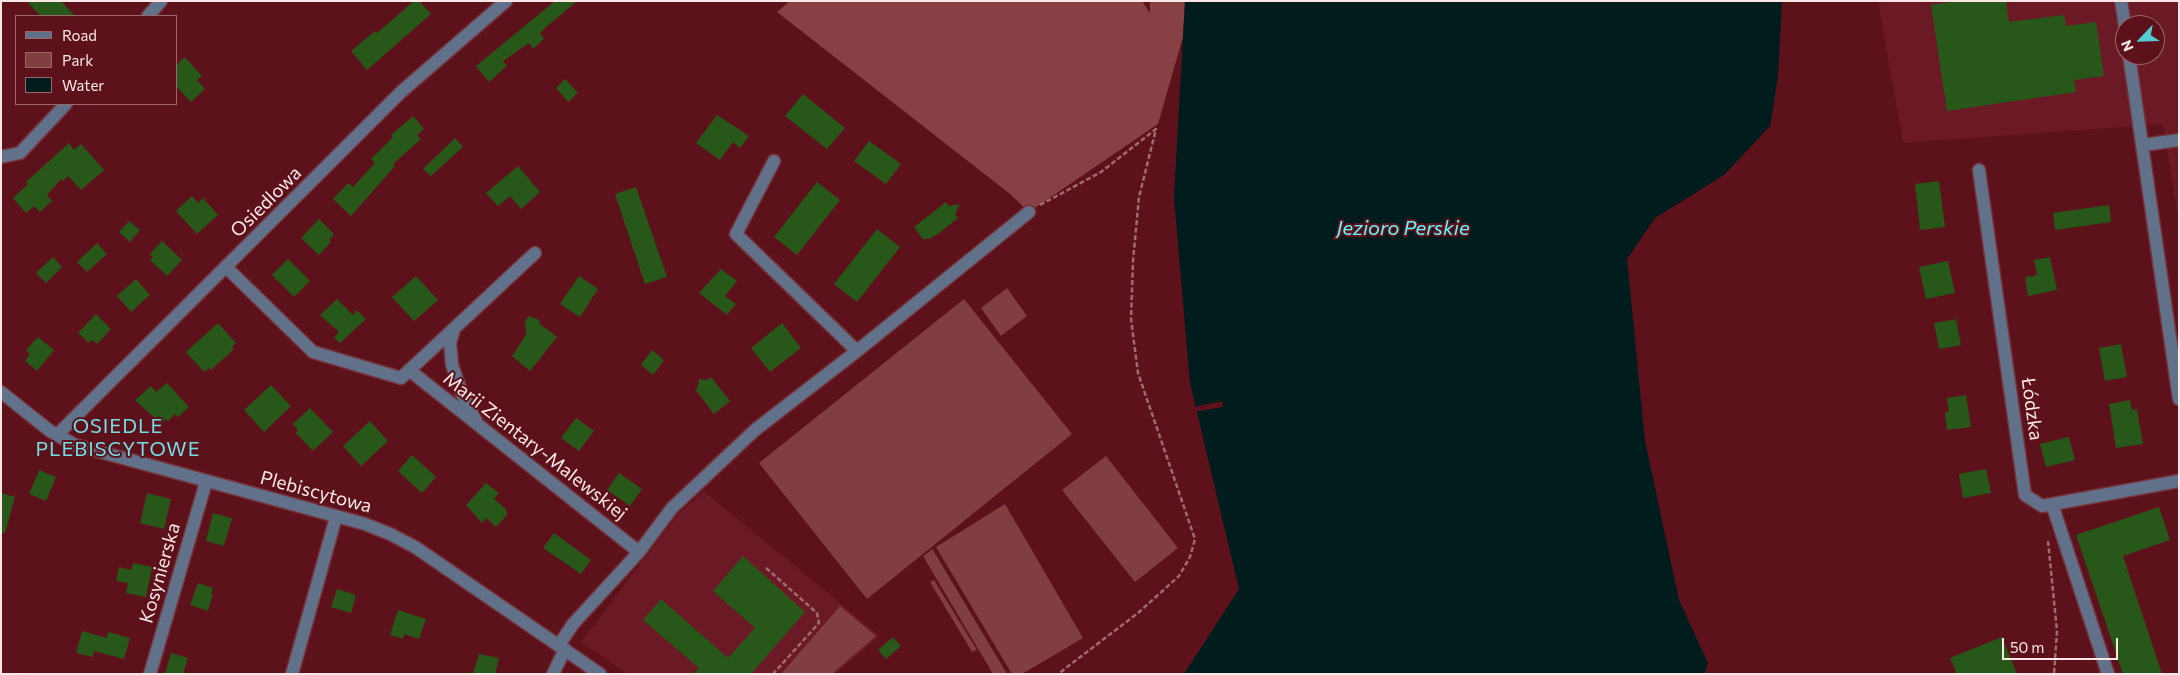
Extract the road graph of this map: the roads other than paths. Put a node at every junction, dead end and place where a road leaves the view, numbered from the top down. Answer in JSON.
{"nodes":[{"id":1,"x":161,"y":1,"type":"edge"},
{"id":2,"x":506,"y":1,"type":"edge"},
{"id":3,"x":2121,"y":1,"type":"edge"},
{"id":4,"x":2130,"y":1,"type":"edge"},
{"id":5,"x":149,"y":15,"type":"edge"},
{"id":6,"x":2123,"y":15,"type":"edge"},
{"id":7,"x":2126,"y":15,"type":"edge"},
{"id":8,"x":2131,"y":65,"type":"edge"},
{"id":9,"x":65,"y":105,"type":"edge"},
{"id":10,"x":2179,"y":140,"type":"edge"},
{"id":11,"x":2143,"y":145,"type":"junction"},
{"id":12,"x":1,"y":158,"type":"edge"},
{"id":13,"x":774,"y":161,"type":"dead end"},
{"id":14,"x":1979,"y":170,"type":"dead end"},
{"id":15,"x":1029,"y":212,"type":"road end"},
{"id":16,"x":535,"y":253,"type":"dead end"},
{"id":17,"x":227,"y":268,"type":"junction"},
{"id":18,"x":454,"y":329,"type":"junction"},
{"id":19,"x":857,"y":351,"type":"junction"},
{"id":20,"x":409,"y":370,"type":"junction"},
{"id":21,"x":1,"y":392,"type":"edge"},
{"id":22,"x":2178,"y":394,"type":"edge"},
{"id":23,"x":478,"y":425,"type":"junction"},
{"id":24,"x":57,"y":435,"type":"junction"},
{"id":25,"x":2179,"y":481,"type":"edge"},
{"id":26,"x":206,"y":482,"type":"junction"},
{"id":27,"x":2052,"y":504,"type":"junction"},
{"id":28,"x":336,"y":516,"type":"junction"},
{"id":29,"x":639,"y":552,"type":"junction"},
{"id":30,"x":562,"y":647,"type":"junction"},
{"id":31,"x":150,"y":674,"type":"edge"},
{"id":32,"x":292,"y":674,"type":"edge"},
{"id":33,"x":553,"y":674,"type":"edge"},
{"id":34,"x":600,"y":674,"type":"edge"},
{"id":35,"x":2108,"y":674,"type":"edge"}],
"edges":[{"from":1,"to":5,"type":"street"},
{"from":2,"to":17,"type":"street","name":"Osiedlowa"},
{"from":3,"to":6,"type":"street"},
{"from":4,"to":7,"type":"street"},
{"from":8,"to":11,"type":"street"},
{"from":9,"to":12,"type":"street"},
{"from":10,"to":11,"type":"street"},
{"from":11,"to":22,"type":"street"},
{"from":13,"to":19,"type":"street"},
{"from":14,"to":27,"type":"street","name":"Łódzka"},
{"from":15,"to":19,"type":"street"},
{"from":16,"to":18,"type":"street"},
{"from":17,"to":20,"type":"street"},
{"from":17,"to":24,"type":"street","name":"Osiedlowa"},
{"from":18,"to":20,"type":"street"},
{"from":18,"to":23,"type":"street"},
{"from":19,"to":29,"type":"street"},
{"from":20,"to":23,"type":"street","name":"Marii Zientary-Malewskiej"},
{"from":21,"to":24,"type":"street","name":"Plebiscytowa"},
{"from":23,"to":29,"type":"street","name":"Marii Zientary-Malewskiej"},
{"from":24,"to":26,"type":"street","name":"Plebiscytowa"},
{"from":25,"to":27,"type":"street","name":"Łódzka"},
{"from":26,"to":28,"type":"street","name":"Plebiscytowa"},
{"from":26,"to":31,"type":"street","name":"Kosynierska"},
{"from":27,"to":35,"type":"street"},
{"from":28,"to":30,"type":"street","name":"Plebiscytowa"},
{"from":28,"to":32,"type":"street"},
{"from":29,"to":30,"type":"street"},
{"from":30,"to":33,"type":"street"},
{"from":30,"to":34,"type":"street","name":"Plebiscytowa"}]}
